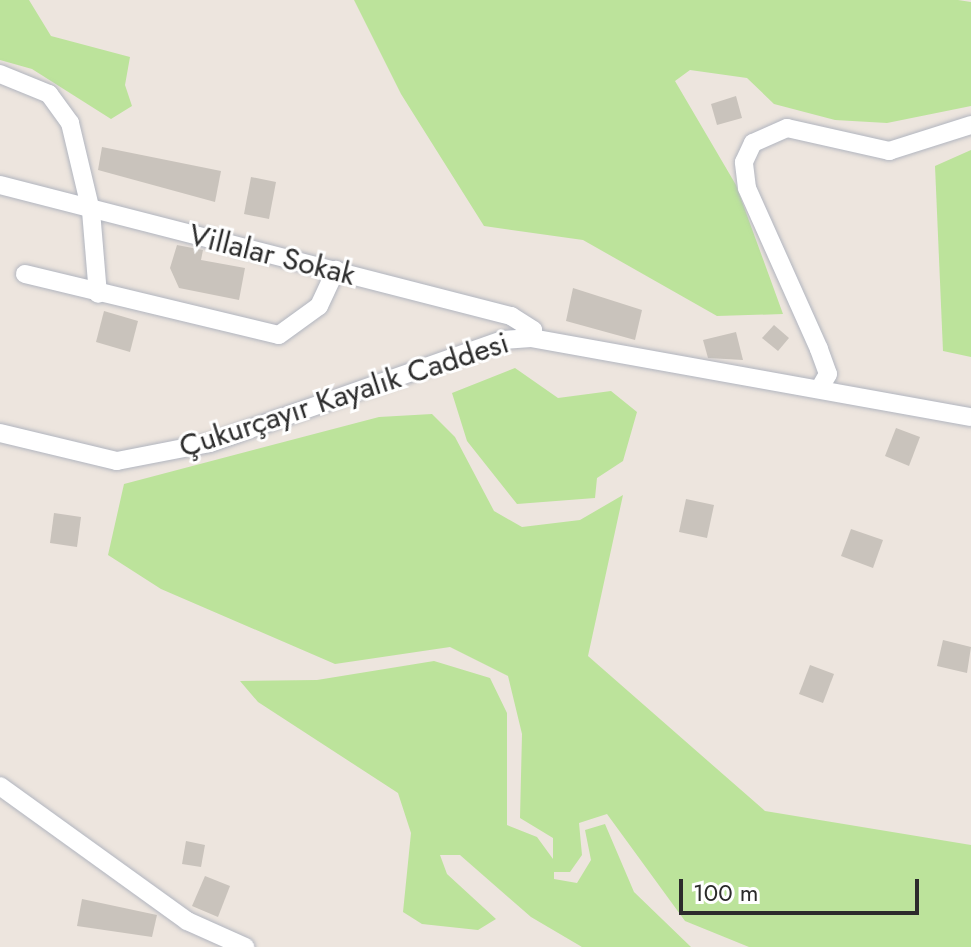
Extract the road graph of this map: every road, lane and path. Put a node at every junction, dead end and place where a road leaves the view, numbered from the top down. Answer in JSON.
{"nodes":[{"id":1,"x":0,"y":74,"type":"edge"},
{"id":2,"x":971,"y":125,"type":"edge"},
{"id":3,"x":0,"y":185,"type":"edge"},
{"id":4,"x":91,"y":211,"type":"junction"},
{"id":5,"x":336,"y":270,"type":"junction"},
{"id":6,"x":25,"y":274,"type":"dead end"},
{"id":7,"x":98,"y":294,"type":"junction"},
{"id":8,"x":531,"y":338,"type":"junction"},
{"id":9,"x":821,"y":386,"type":"junction"},
{"id":10,"x":971,"y":417,"type":"edge"},
{"id":11,"x":0,"y":433,"type":"edge"},
{"id":12,"x":0,"y":786,"type":"edge"},
{"id":13,"x":245,"y":947,"type":"edge"}],
"edges":[{"from":1,"to":4,"type":"street"},
{"from":2,"to":9,"type":"street"},
{"from":3,"to":4,"type":"street","name":"Villalar Sokak"},
{"from":4,"to":5,"type":"street","name":"Villalar Sokak"},
{"from":4,"to":7,"type":"street"},
{"from":5,"to":7,"type":"street"},
{"from":5,"to":8,"type":"street","name":"Villalar Sokak"},
{"from":6,"to":7,"type":"street"},
{"from":8,"to":9,"type":"street","name":"Çukurçayır Kayalık Caddesi"},
{"from":8,"to":11,"type":"street","name":"Çukurçayır Kayalık Caddesi"},
{"from":9,"to":10,"type":"street","name":"Çukurçayır Kayalık Caddesi"},
{"from":12,"to":13,"type":"street"}]}
